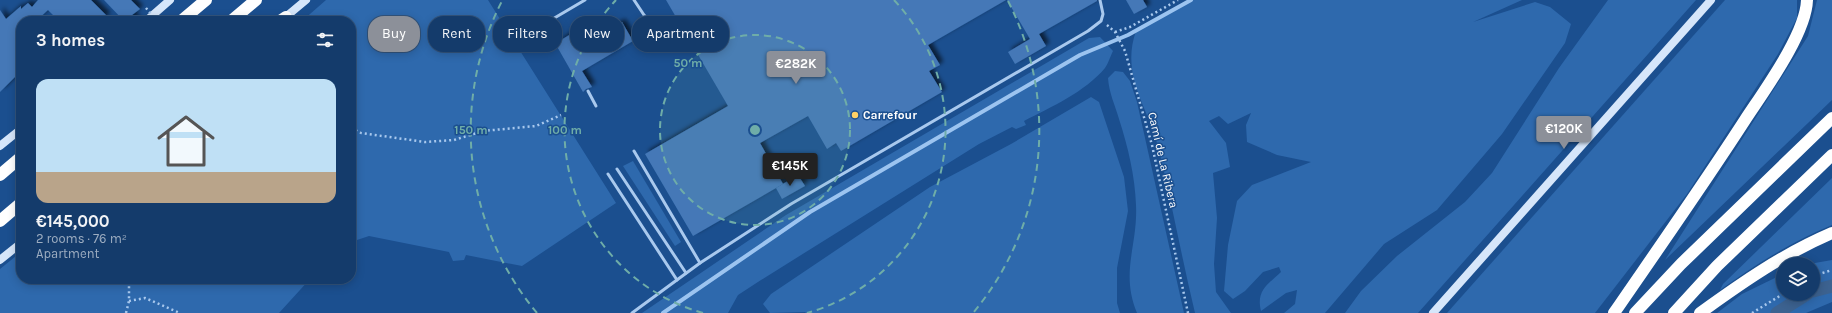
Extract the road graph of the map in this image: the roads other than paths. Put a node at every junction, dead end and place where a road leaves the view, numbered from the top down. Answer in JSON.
{"nodes":[{"id":1,"x":170,"y":0,"type":"edge"},
{"id":2,"x":206,"y":0,"type":"edge"},
{"id":3,"x":256,"y":0,"type":"edge"},
{"id":4,"x":306,"y":0,"type":"edge"},
{"id":5,"x":586,"y":0,"type":"edge"},
{"id":6,"x":634,"y":0,"type":"edge"},
{"id":7,"x":1100,"y":0,"type":"edge"},
{"id":8,"x":1711,"y":0,"type":"edge"},
{"id":9,"x":1807,"y":0,"type":"edge"},
{"id":10,"x":152,"y":16,"type":"edge"},
{"id":11,"x":187,"y":16,"type":"edge"},
{"id":12,"x":237,"y":16,"type":"edge"},
{"id":13,"x":288,"y":16,"type":"edge"},
{"id":14,"x":558,"y":16,"type":"edge"},
{"id":15,"x":645,"y":16,"type":"edge"},
{"id":16,"x":588,"y":91,"type":"dead end"},
{"id":17,"x":596,"y":106,"type":"dead end"},
{"id":18,"x":1832,"y":118,"type":"edge"},
{"id":19,"x":16,"y":133,"type":"edge"},
{"id":20,"x":0,"y":146,"type":"edge"},
{"id":21,"x":634,"y":151,"type":"dead end"},
{"id":22,"x":1832,"y":155,"type":"edge"},
{"id":23,"x":16,"y":161,"type":"edge"},
{"id":24,"x":617,"y":169,"type":"dead end"},
{"id":25,"x":608,"y":174,"type":"dead end"},
{"id":26,"x":0,"y":175,"type":"edge"},
{"id":27,"x":16,"y":207,"type":"edge"},
{"id":28,"x":16,"y":212,"type":"edge"},
{"id":29,"x":3,"y":219,"type":"edge"},
{"id":30,"x":1832,"y":233,"type":"edge"},
{"id":31,"x":16,"y":247,"type":"edge"},
{"id":32,"x":0,"y":260,"type":"edge"},
{"id":33,"x":700,"y":263,"type":"junction"},
{"id":34,"x":686,"y":273,"type":"junction"},
{"id":35,"x":676,"y":280,"type":"junction"},
{"id":36,"x":632,"y":313,"type":"edge"},
{"id":37,"x":1433,"y":313,"type":"edge"},
{"id":38,"x":1614,"y":313,"type":"edge"},
{"id":39,"x":1635,"y":313,"type":"edge"},
{"id":40,"x":1674,"y":313,"type":"edge"},
{"id":41,"x":1700,"y":313,"type":"edge"}],
"edges":[{"from":1,"to":10,"type":"main road"},
{"from":2,"to":11,"type":"highway"},
{"from":3,"to":12,"type":"highway"},
{"from":4,"to":13,"type":"main road"},
{"from":5,"to":14,"type":"lane"},
{"from":6,"to":15,"type":"lane"},
{"from":7,"to":33,"type":"lane"},
{"from":8,"to":37,"type":"main road"},
{"from":9,"to":38,"type":"highway"},
{"from":16,"to":17,"type":"lane"},
{"from":18,"to":39,"type":"highway"},
{"from":19,"to":20,"type":"main road"},
{"from":21,"to":33,"type":"lane"},
{"from":22,"to":40,"type":"highway"},
{"from":23,"to":26,"type":"highway"},
{"from":24,"to":34,"type":"lane"},
{"from":25,"to":35,"type":"lane"},
{"from":27,"to":29,"type":"highway"},
{"from":28,"to":29,"type":"highway"},
{"from":30,"to":41,"type":"highway"},
{"from":31,"to":32,"type":"main road"},
{"from":33,"to":34,"type":"lane"},
{"from":34,"to":35,"type":"lane"},
{"from":35,"to":36,"type":"lane"}]}
